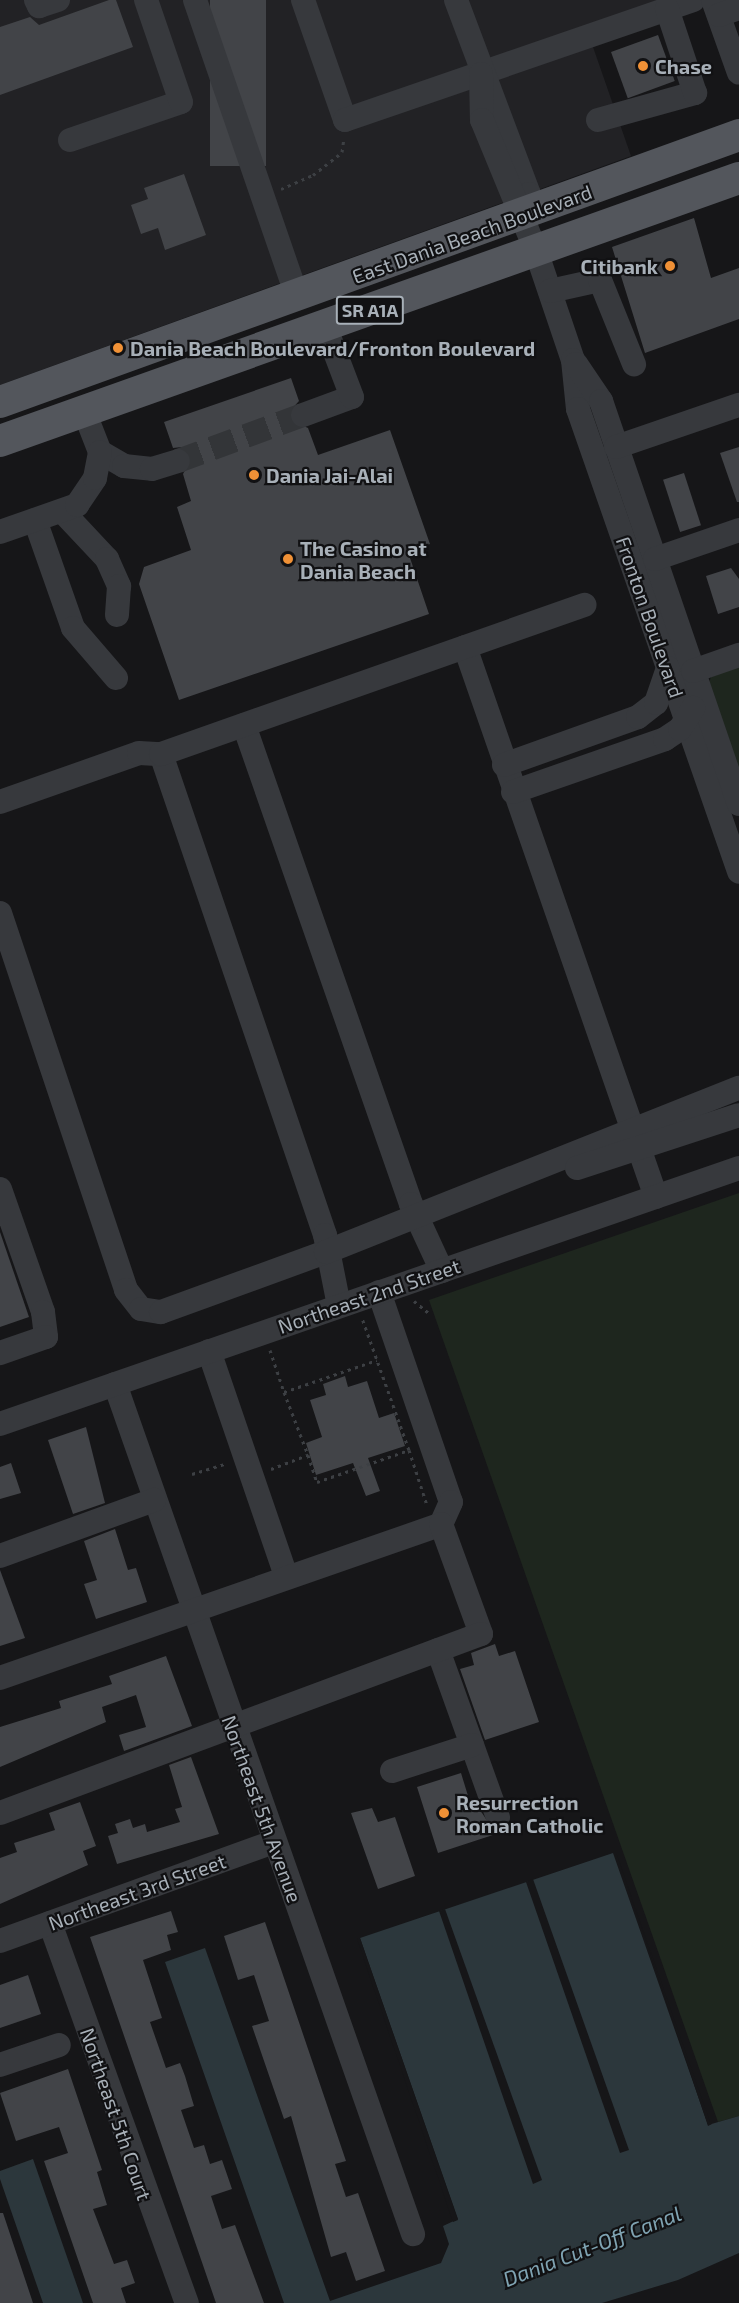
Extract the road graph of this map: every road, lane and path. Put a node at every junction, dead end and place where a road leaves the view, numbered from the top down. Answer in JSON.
{"nodes":[{"id":1,"x":36,"y":0,"type":"edge"},
{"id":2,"x":58,"y":0,"type":"edge"},
{"id":3,"x":146,"y":0,"type":"edge"},
{"id":4,"x":195,"y":0,"type":"edge"},
{"id":5,"x":303,"y":0,"type":"edge"},
{"id":6,"x":456,"y":0,"type":"edge"},
{"id":7,"x":693,"y":0,"type":"edge"},
{"id":8,"x":724,"y":7,"type":"edge"},
{"id":9,"x":667,"y":9,"type":"junction"},
{"id":10,"x":739,"y":73,"type":"edge"},
{"id":11,"x":481,"y":74,"type":"junction"},
{"id":12,"x":345,"y":120,"type":"junction"},
{"id":13,"x":598,"y":120,"type":"dead end"},
{"id":14,"x":739,"y":135,"type":"edge"},
{"id":15,"x":70,"y":140,"type":"dead end"},
{"id":16,"x":739,"y":178,"type":"edge"},
{"id":17,"x":263,"y":197,"type":"junction"},
{"id":18,"x":524,"y":216,"type":"junction"},
{"id":19,"x":536,"y":251,"type":"junction"},
{"id":20,"x":550,"y":291,"type":"junction"},
{"id":21,"x":297,"y":296,"type":"junction"},
{"id":22,"x":325,"y":326,"type":"junction"},
{"id":23,"x":133,"y":355,"type":"junction"},
{"id":24,"x":573,"y":360,"type":"junction"},
{"id":25,"x":634,"y":364,"type":"dead end"},
{"id":26,"x":0,"y":402,"type":"edge"},
{"id":27,"x":739,"y":405,"type":"edge"},
{"id":28,"x":84,"y":411,"type":"junction"},
{"id":29,"x":303,"y":415,"type":"tunnel mouth"},
{"id":30,"x":0,"y":441,"type":"edge"},
{"id":31,"x":616,"y":447,"type":"junction"},
{"id":32,"x":100,"y":452,"type":"junction"},
{"id":33,"x":178,"y":461,"type":"tunnel mouth"},
{"id":34,"x":62,"y":511,"type":"junction"},
{"id":35,"x":35,"y":520,"type":"junction"},
{"id":36,"x":739,"y":530,"type":"edge"},
{"id":37,"x":0,"y":532,"type":"edge"},
{"id":38,"x":655,"y":559,"type":"junction"},
{"id":39,"x":585,"y":605,"type":"dead end"},
{"id":40,"x":117,"y":615,"type":"dead end"},
{"id":41,"x":465,"y":647,"type":"junction"},
{"id":42,"x":739,"y":655,"type":"edge"},
{"id":43,"x":668,"y":668,"type":"junction"},
{"id":44,"x":116,"y":678,"type":"dead end"},
{"id":45,"x":697,"y":680,"type":"junction"},
{"id":46,"x":686,"y":722,"type":"junction"},
{"id":47,"x":244,"y":725,"type":"junction"},
{"id":48,"x":162,"y":754,"type":"junction"},
{"id":49,"x":504,"y":765,"type":"junction"},
{"id":50,"x":513,"y":792,"type":"junction"},
{"id":51,"x":0,"y":802,"type":"edge"},
{"id":52,"x":739,"y":804,"type":"edge"},
{"id":53,"x":739,"y":872,"type":"edge"},
{"id":54,"x":0,"y":913,"type":"edge"},
{"id":55,"x":739,"y":1088,"type":"edge"},
{"id":56,"x":739,"y":1115,"type":"edge"},
{"id":57,"x":636,"y":1140,"type":"junction"},
{"id":58,"x":739,"y":1168,"type":"edge"},
{"id":59,"x":0,"y":1189,"type":"edge"},
{"id":60,"x":656,"y":1197,"type":"junction"},
{"id":61,"x":417,"y":1218,"type":"junction"},
{"id":62,"x":326,"y":1252,"type":"junction"},
{"id":63,"x":442,"y":1271,"type":"junction"},
{"id":64,"x":382,"y":1300,"type":"junction"},
{"id":65,"x":344,"y":1313,"type":"junction"},
{"id":66,"x":430,"y":1314,"type":"dead end"},
{"id":67,"x":362,"y":1316,"type":"junction"},
{"id":68,"x":279,"y":1344,"type":"dead end"},
{"id":69,"x":209,"y":1351,"type":"junction"},
{"id":70,"x":0,"y":1353,"type":"edge"},
{"id":71,"x":377,"y":1360,"type":"junction"},
{"id":72,"x":331,"y":1375,"type":"junction"},
{"id":73,"x":333,"y":1380,"type":"dead end"},
{"id":74,"x":115,"y":1383,"type":"junction"},
{"id":75,"x":284,"y":1392,"type":"junction"},
{"id":76,"x":0,"y":1424,"type":"edge"},
{"id":77,"x":409,"y":1450,"type":"junction"},
{"id":78,"x":308,"y":1455,"type":"junction"},
{"id":79,"x":245,"y":1457,"type":"junction"},
{"id":80,"x":268,"y":1470,"type":"dead end"},
{"id":81,"x":192,"y":1474,"type":"dead end"},
{"id":82,"x":154,"y":1500,"type":"junction"},
{"id":83,"x":434,"y":1516,"type":"junction"},
{"id":84,"x":0,"y":1556,"type":"edge"},
{"id":85,"x":286,"y":1576,"type":"junction"},
{"id":86,"x":190,"y":1608,"type":"junction"},
{"id":87,"x":438,"y":1650,"type":"junction"},
{"id":88,"x":0,"y":1678,"type":"edge"},
{"id":89,"x":233,"y":1728,"type":"junction"},
{"id":90,"x":472,"y":1745,"type":"junction"},
{"id":91,"x":392,"y":1772,"type":"dead end"},
{"id":92,"x":0,"y":1813,"type":"edge"},
{"id":93,"x":498,"y":1818,"type":"dead end"},
{"id":94,"x":274,"y":1842,"type":"junction"},
{"id":95,"x":50,"y":1923,"type":"junction"},
{"id":96,"x":0,"y":1941,"type":"edge"},
{"id":97,"x":59,"y":2045,"type":"dead end"},
{"id":98,"x":0,"y":2065,"type":"edge"},
{"id":99,"x":413,"y":2234,"type":"dead end"},
{"id":100,"x":187,"y":2303,"type":"edge"}],
"edges":[{"from":1,"to":2,"type":"street"},
{"from":3,"to":15,"type":"street"},
{"from":4,"to":17,"type":"street"},
{"from":5,"to":12,"type":"street"},
{"from":6,"to":11,"type":"street"},
{"from":7,"to":9,"type":"street"},
{"from":8,"to":10,"type":"street"},
{"from":9,"to":11,"type":"street"},
{"from":9,"to":13,"type":"street"},
{"from":11,"to":12,"type":"street"},
{"from":11,"to":18,"type":"street"},
{"from":12,"to":17,"type":"path"},
{"from":14,"to":18,"type":"main road","name":"East Dania Beach Boulevard","number":"SR A1A"},
{"from":16,"to":19,"type":"main road","name":"East Dania Beach Boulevard","number":"SR A1A"},
{"from":17,"to":21,"type":"street"},
{"from":18,"to":19,"type":"street","name":"Fronton Boulevard"},
{"from":18,"to":21,"type":"main road","name":"East Dania Beach Boulevard","number":"SR A1A"},
{"from":19,"to":20,"type":"street","name":"Fronton Boulevard"},
{"from":19,"to":22,"type":"main road","name":"East Dania Beach Boulevard","number":"SR A1A"},
{"from":20,"to":24,"type":"street","name":"Fronton Boulevard"},
{"from":20,"to":25,"type":"street"},
{"from":21,"to":23,"type":"main road","name":"East Dania Beach Boulevard","number":"SR A1A"},
{"from":22,"to":28,"type":"main road","name":"East Dania Beach Boulevard","number":"SR A1A"},
{"from":22,"to":29,"type":"street"},
{"from":23,"to":26,"type":"main road","name":"East Dania Beach Boulevard","number":"SR A1A"},
{"from":23,"to":28,"type":"main road"},
{"from":24,"to":31,"type":"street","name":"Fronton Boulevard"},
{"from":24,"to":43,"type":"street","name":"Fronton Boulevard"},
{"from":27,"to":31,"type":"street"},
{"from":28,"to":30,"type":"main road","name":"East Dania Beach Boulevard","number":"SR A1A"},
{"from":28,"to":32,"type":"street"},
{"from":31,"to":38,"type":"street","name":"Fronton Boulevard"},
{"from":32,"to":33,"type":"street"},
{"from":32,"to":34,"type":"street"},
{"from":34,"to":35,"type":"street"},
{"from":34,"to":40,"type":"street"},
{"from":35,"to":37,"type":"street"},
{"from":35,"to":44,"type":"street"},
{"from":36,"to":38,"type":"street"},
{"from":38,"to":45,"type":"street","name":"Fronton Boulevard"},
{"from":39,"to":41,"type":"street"},
{"from":41,"to":47,"type":"street"},
{"from":41,"to":49,"type":"street"},
{"from":42,"to":45,"type":"street"},
{"from":43,"to":46,"type":"street","name":"Fronton Boulevard"},
{"from":43,"to":49,"type":"street"},
{"from":45,"to":46,"type":"street"},
{"from":45,"to":52,"type":"street","name":"Fronton Boulevard"},
{"from":46,"to":50,"type":"street"},
{"from":46,"to":53,"type":"street","name":"Fronton Boulevard"},
{"from":47,"to":48,"type":"street"},
{"from":47,"to":61,"type":"street"},
{"from":48,"to":51,"type":"street"},
{"from":48,"to":62,"type":"street"},
{"from":49,"to":50,"type":"street"},
{"from":50,"to":57,"type":"street"},
{"from":54,"to":62,"type":"street"},
{"from":55,"to":57,"type":"street"},
{"from":56,"to":57,"type":"street"},
{"from":57,"to":60,"type":"street"},
{"from":57,"to":61,"type":"street"},
{"from":58,"to":60,"type":"street","name":"Northeast 2nd Street"},
{"from":59,"to":70,"type":"street"},
{"from":60,"to":63,"type":"street","name":"Northeast 2nd Street"},
{"from":61,"to":62,"type":"street"},
{"from":61,"to":63,"type":"street"},
{"from":62,"to":65,"type":"street"},
{"from":63,"to":64,"type":"street","name":"Northeast 2nd Street"},
{"from":64,"to":65,"type":"street","name":"Northeast 2nd Street"},
{"from":64,"to":66,"type":"path"},
{"from":64,"to":67,"type":"path"},
{"from":64,"to":83,"type":"street"},
{"from":65,"to":67,"type":"path"},
{"from":65,"to":69,"type":"street","name":"Northeast 2nd Street"},
{"from":67,"to":71,"type":"path"},
{"from":68,"to":75,"type":"path"},
{"from":69,"to":74,"type":"street","name":"Northeast 2nd Street"},
{"from":69,"to":79,"type":"street"},
{"from":71,"to":72,"type":"path"},
{"from":71,"to":77,"type":"path"},
{"from":72,"to":73,"type":"path"},
{"from":72,"to":75,"type":"path"},
{"from":74,"to":76,"type":"street","name":"Northeast 2nd Street"},
{"from":74,"to":82,"type":"street","name":"Northeast 5th Avenue"},
{"from":75,"to":78,"type":"path"},
{"from":77,"to":78,"type":"path"},
{"from":77,"to":83,"type":"path"},
{"from":78,"to":80,"type":"path"},
{"from":79,"to":81,"type":"path"},
{"from":79,"to":85,"type":"street"},
{"from":82,"to":84,"type":"street"},
{"from":82,"to":86,"type":"street","name":"Northeast 5th Avenue"},
{"from":83,"to":85,"type":"street"},
{"from":83,"to":87,"type":"street"},
{"from":85,"to":86,"type":"street"},
{"from":86,"to":88,"type":"street"},
{"from":86,"to":89,"type":"street","name":"Northeast 5th Avenue"},
{"from":87,"to":89,"type":"street"},
{"from":87,"to":90,"type":"street"},
{"from":89,"to":92,"type":"street"},
{"from":89,"to":94,"type":"street","name":"Northeast 5th Avenue"},
{"from":90,"to":91,"type":"street"},
{"from":90,"to":93,"type":"street"},
{"from":94,"to":95,"type":"street","name":"Northeast 3rd Street"},
{"from":94,"to":99,"type":"street","name":"Northeast 5th Avenue"},
{"from":95,"to":96,"type":"street","name":"Northeast 3rd Street"},
{"from":95,"to":100,"type":"street","name":"Northeast 5th Court"},
{"from":97,"to":98,"type":"street"}]}
